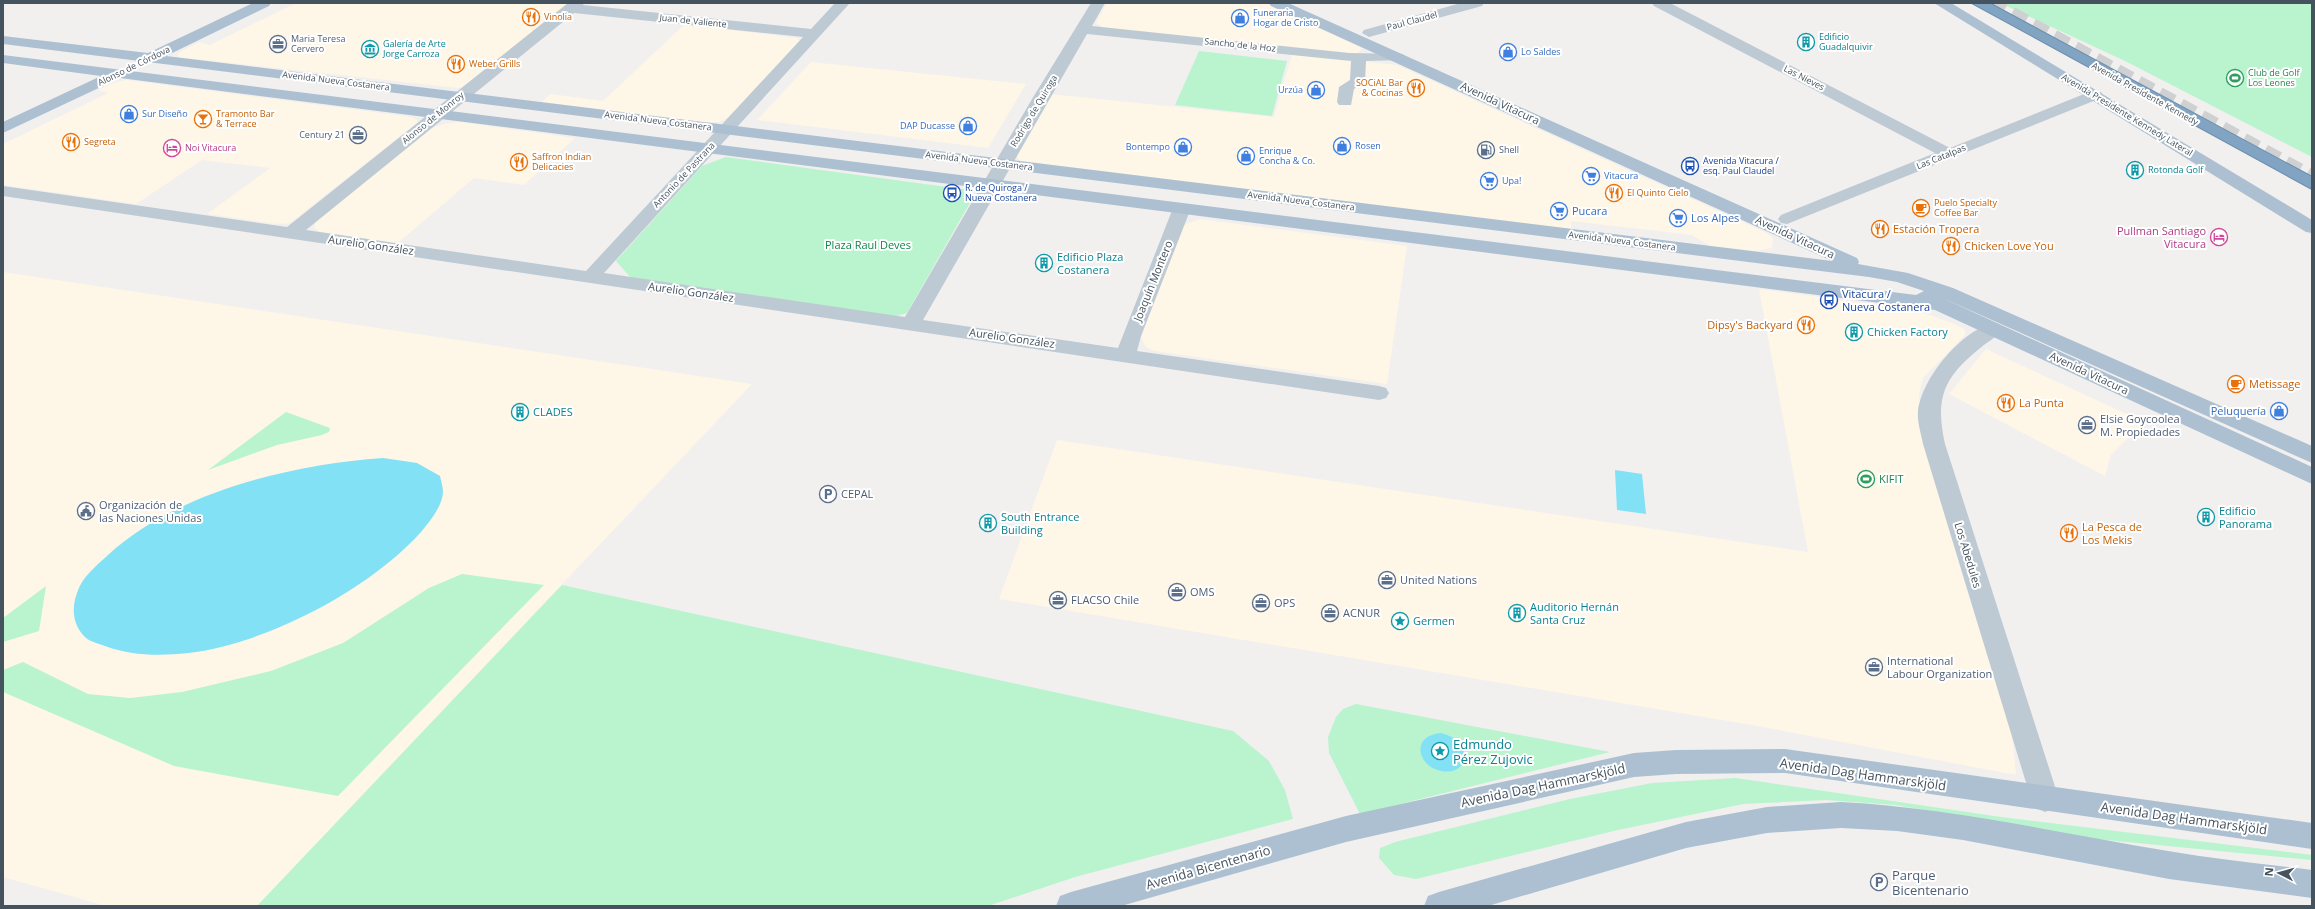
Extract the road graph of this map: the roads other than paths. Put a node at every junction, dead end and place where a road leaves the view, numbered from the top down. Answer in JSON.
{"nodes":[{"id":1,"x":264,"y":3,"type":"edge"},
{"id":2,"x":843,"y":3,"type":"edge"},
{"id":3,"x":1098,"y":3,"type":"edge"},
{"id":4,"x":1276,"y":3,"type":"edge"},
{"id":5,"x":1302,"y":3,"type":"edge"},
{"id":6,"x":1477,"y":3,"type":"edge"},
{"id":7,"x":1659,"y":3,"type":"edge"},
{"id":8,"x":1941,"y":3,"type":"edge"},
{"id":9,"x":1979,"y":3,"type":"edge"},
{"id":10,"x":574,"y":5,"type":"edge"},
{"id":11,"x":1083,"y":29,"type":"junction"},
{"id":12,"x":1369,"y":33,"type":"junction"},
{"id":13,"x":814,"y":34,"type":"junction"},
{"id":14,"x":3,"y":40,"type":"edge"},
{"id":15,"x":151,"y":57,"type":"junction"},
{"id":16,"x":1359,"y":57,"type":"junction"},
{"id":17,"x":1398,"y":58,"type":"junction"},
{"id":18,"x":3,"y":59,"type":"edge"},
{"id":19,"x":118,"y":73,"type":"junction"},
{"id":20,"x":2095,"y":95,"type":"junction"},
{"id":21,"x":460,"y":96,"type":"junction"},
{"id":22,"x":1345,"y":102,"type":"dead end"},
{"id":23,"x":438,"y":114,"type":"junction"},
{"id":24,"x":3,"y":128,"type":"edge"},
{"id":25,"x":726,"y":129,"type":"junction"},
{"id":26,"x":708,"y":149,"type":"junction"},
{"id":27,"x":1949,"y":154,"type":"junction"},
{"id":28,"x":1002,"y":164,"type":"junction"},
{"id":29,"x":991,"y":184,"type":"junction"},
{"id":30,"x":2312,"y":184,"type":"edge"},
{"id":31,"x":3,"y":191,"type":"edge"},
{"id":32,"x":1182,"y":208,"type":"junction"},
{"id":33,"x":1441,"y":219,"type":"junction"},
{"id":34,"x":1780,"y":223,"type":"junction"},
{"id":35,"x":2312,"y":228,"type":"edge"},
{"id":36,"x":290,"y":233,"type":"junction"},
{"id":37,"x":1454,"y":242,"type":"junction"},
{"id":38,"x":1760,"y":258,"type":"junction"},
{"id":39,"x":1869,"y":270,"type":"junction"},
{"id":40,"x":590,"y":277,"type":"junction"},
{"id":41,"x":1945,"y":299,"type":"junction"},
{"id":42,"x":911,"y":324,"type":"junction"},
{"id":43,"x":1993,"y":329,"type":"junction"},
{"id":44,"x":1126,"y":355,"type":"junction"},
{"id":45,"x":1379,"y":392,"type":"dead end"},
{"id":46,"x":2312,"y":455,"type":"edge"},
{"id":47,"x":2312,"y":476,"type":"edge"},
{"id":48,"x":2045,"y":799,"type":"junction"},
{"id":49,"x":1346,"y":829,"type":"joint"},
{"id":50,"x":2312,"y":836,"type":"edge"},
{"id":51,"x":2312,"y":884,"type":"edge"},
{"id":52,"x":1071,"y":906,"type":"edge"},
{"id":53,"x":1438,"y":906,"type":"edge"}],
"edges":[{"from":1,"to":15,"type":"main road","name":"Alonso de Córdova"},
{"from":2,"to":13,"type":"street","name":"Antonio de Pastrana"},
{"from":3,"to":11,"type":"street","name":"Rodrigo de Quiroga"},
{"from":4,"to":17,"type":"main road","name":"Avenida Vitacura"},
{"from":5,"to":12,"type":"main road","name":"Avenida Vitacura"},
{"from":6,"to":12,"type":"street","name":"Paul Claudel"},
{"from":7,"to":27,"type":"street","name":"Las Nieves"},
{"from":8,"to":20,"type":"main road","name":"Avenida Presidente Kennedy Lateral"},
{"from":9,"to":30,"type":"highway","name":"Avenida Presidente Kennedy"},
{"from":10,"to":13,"type":"street","name":"Juan de Valiente"},
{"from":10,"to":21,"type":"street","name":"Alonso de Monroy"},
{"from":11,"to":16,"type":"street","name":"Sancho de la Hoz"},
{"from":11,"to":28,"type":"street","name":"Rodrigo de Quiroga"},
{"from":12,"to":34,"type":"main road","name":"Avenida Vitacura"},
{"from":13,"to":25,"type":"street","name":"Antonio de Pastrana"},
{"from":14,"to":15,"type":"main road","name":"Avenida Nueva Costanera"},
{"from":15,"to":19,"type":"main road","name":"Alonso de Córdova"},
{"from":15,"to":21,"type":"main road","name":"Avenida Nueva Costanera"},
{"from":16,"to":17,"type":"street","name":"Sancho de la Hoz"},
{"from":16,"to":22,"type":"street"},
{"from":17,"to":34,"type":"main road","name":"Avenida Vitacura"},
{"from":18,"to":19,"type":"main road","name":"Avenida Nueva Costanera"},
{"from":19,"to":23,"type":"main road","name":"Avenida Nueva Costanera"},
{"from":19,"to":24,"type":"main road","name":"Alonso de Córdova"},
{"from":20,"to":27,"type":"street","name":"Las Catalpas"},
{"from":20,"to":35,"type":"main road","name":"Avenida Presidente Kennedy Lateral"},
{"from":21,"to":23,"type":"street","name":"Alonso de Monroy"},
{"from":21,"to":25,"type":"main road","name":"Avenida Nueva Costanera"},
{"from":23,"to":26,"type":"main road","name":"Avenida Nueva Costanera"},
{"from":23,"to":36,"type":"street","name":"Alonso de Monroy"},
{"from":25,"to":26,"type":"street","name":"Antonio de Pastrana"},
{"from":25,"to":28,"type":"main road","name":"Avenida Nueva Costanera"},
{"from":26,"to":29,"type":"main road","name":"Avenida Nueva Costanera"},
{"from":26,"to":40,"type":"street","name":"Antonio de Pastrana"},
{"from":27,"to":34,"type":"street","name":"Las Catalpas"},
{"from":28,"to":29,"type":"street","name":"Rodrigo de Quiroga"},
{"from":28,"to":33,"type":"main road","name":"Avenida Nueva Costanera"},
{"from":29,"to":32,"type":"main road","name":"Avenida Nueva Costanera"},
{"from":29,"to":42,"type":"street","name":"Rodrigo de Quiroga"},
{"from":31,"to":36,"type":"street","name":"Aurelio González"},
{"from":32,"to":37,"type":"main road","name":"Avenida Nueva Costanera"},
{"from":32,"to":44,"type":"street","name":"Joaquín Montero"},
{"from":33,"to":37,"type":"main road"},
{"from":33,"to":38,"type":"main road","name":"Avenida Nueva Costanera"},
{"from":34,"to":38,"type":"main road"},
{"from":34,"to":39,"type":"main road","name":"Avenida Vitacura"},
{"from":34,"to":41,"type":"main road","name":"Avenida Vitacura"},
{"from":36,"to":40,"type":"street","name":"Aurelio González"},
{"from":37,"to":41,"type":"main road","name":"Avenida Nueva Costanera"},
{"from":38,"to":39,"type":"main road","name":"Avenida Nueva Costanera"},
{"from":39,"to":41,"type":"main road","name":"Avenida Vitacura"},
{"from":40,"to":42,"type":"street","name":"Aurelio González"},
{"from":41,"to":43,"type":"main road","name":"Avenida Vitacura"},
{"from":41,"to":46,"type":"main road","name":"Avenida Vitacura"},
{"from":42,"to":44,"type":"street","name":"Aurelio González"},
{"from":43,"to":47,"type":"main road","name":"Avenida Vitacura"},
{"from":43,"to":48,"type":"street","name":"Los Abedules"},
{"from":44,"to":45,"type":"street","name":"Aurelio González"},
{"from":48,"to":49,"type":"main road","name":"Avenida Dag Hammarskjöld"},
{"from":48,"to":50,"type":"main road","name":"Avenida Dag Hammarskjöld"},
{"from":49,"to":52,"type":"main road","name":"Avenida Bicentenario"},
{"from":51,"to":53,"type":"main road"}]}
